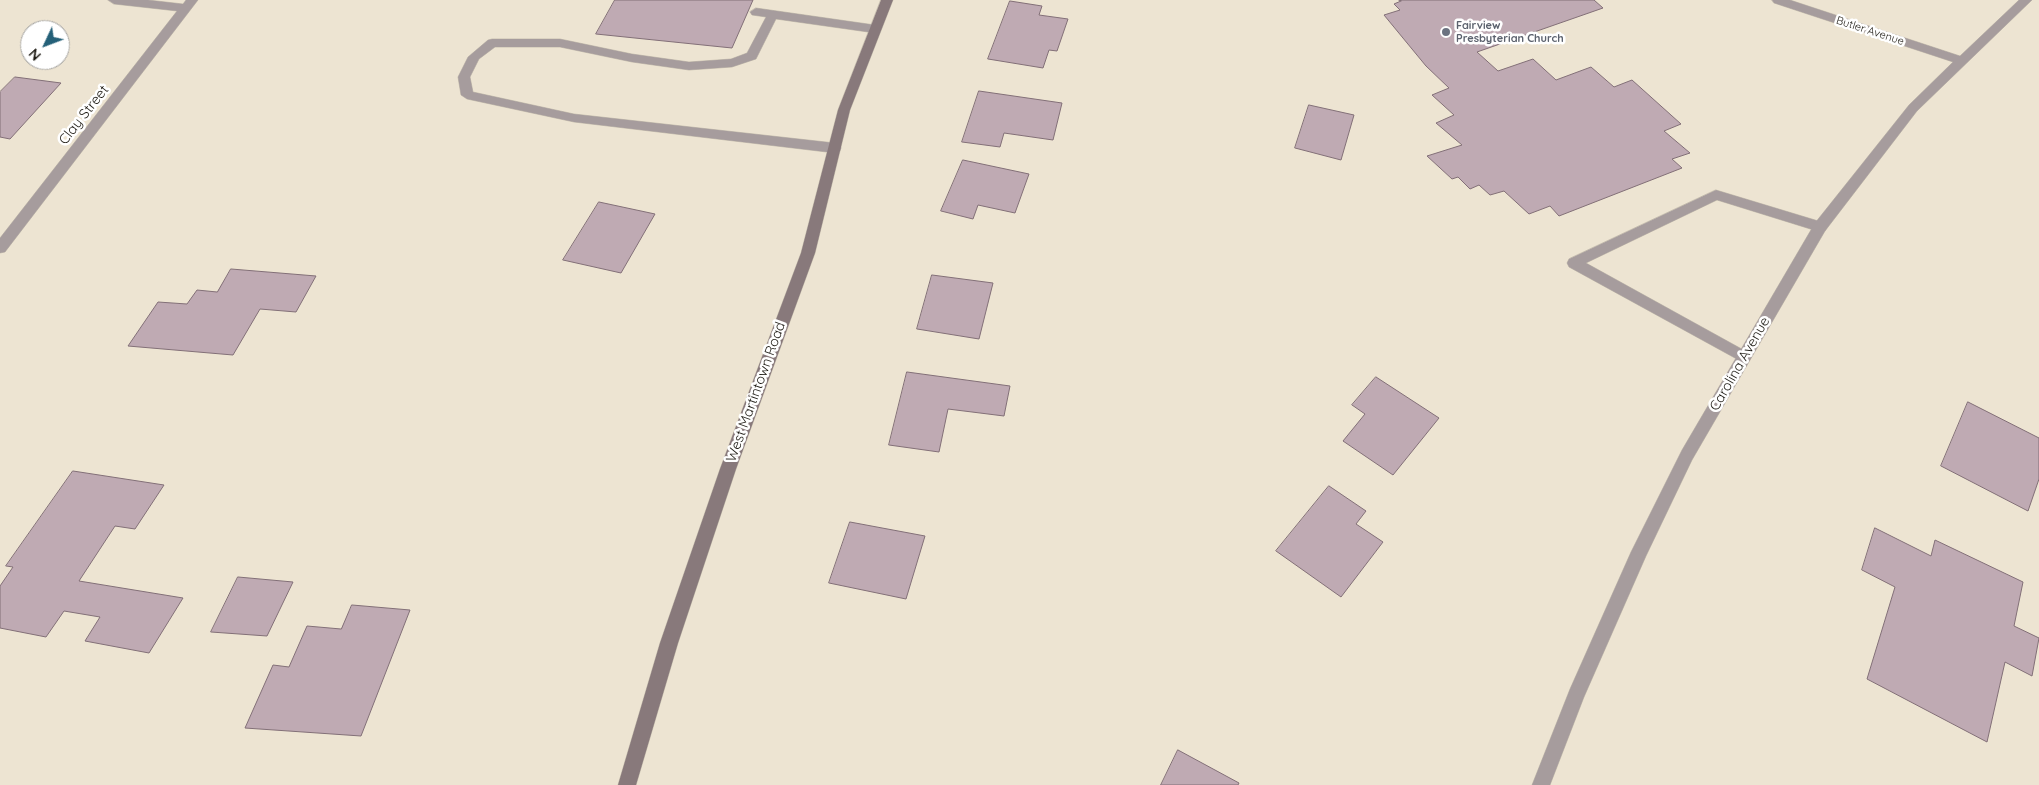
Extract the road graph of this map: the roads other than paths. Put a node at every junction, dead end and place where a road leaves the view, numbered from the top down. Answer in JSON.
{"nodes":[{"id":1,"x":114,"y":0,"type":"edge"},
{"id":2,"x":887,"y":0,"type":"edge"},
{"id":3,"x":1778,"y":0,"type":"edge"},
{"id":4,"x":1816,"y":0,"type":"edge"},
{"id":5,"x":2026,"y":0,"type":"edge"},
{"id":6,"x":189,"y":4,"type":"edge"},
{"id":7,"x":756,"y":12,"type":"dead end"},
{"id":8,"x":773,"y":14,"type":"junction"},
{"id":9,"x":1821,"y":14,"type":"junction"},
{"id":10,"x":875,"y":29,"type":"junction"},
{"id":11,"x":1962,"y":62,"type":"junction"},
{"id":12,"x":835,"y":148,"type":"junction"},
{"id":13,"x":1820,"y":228,"type":"junction"},
{"id":14,"x":0,"y":248,"type":"edge"},
{"id":15,"x":1744,"y":357,"type":"junction"},
{"id":16,"x":627,"y":785,"type":"edge"},
{"id":17,"x":1542,"y":785,"type":"edge"}],
"edges":[{"from":1,"to":6,"type":"street"},
{"from":2,"to":10,"type":"main road","name":"West Martintown Road"},
{"from":3,"to":9,"type":"street","name":"Butler Avenue"},
{"from":4,"to":9,"type":"street"},
{"from":5,"to":11,"type":"street","name":"Carolina Avenue"},
{"from":6,"to":14,"type":"street","name":"Clay Street"},
{"from":7,"to":8,"type":"street"},
{"from":8,"to":10,"type":"street"},
{"from":8,"to":12,"type":"street"},
{"from":9,"to":11,"type":"street","name":"Butler Avenue"},
{"from":10,"to":12,"type":"main road","name":"West Martintown Road"},
{"from":11,"to":13,"type":"street","name":"Carolina Avenue"},
{"from":12,"to":16,"type":"main road","name":"West Martintown Road"},
{"from":13,"to":15,"type":"street","name":"Carolina Avenue"},
{"from":13,"to":15,"type":"street"},
{"from":15,"to":17,"type":"street","name":"Carolina Avenue"}]}
